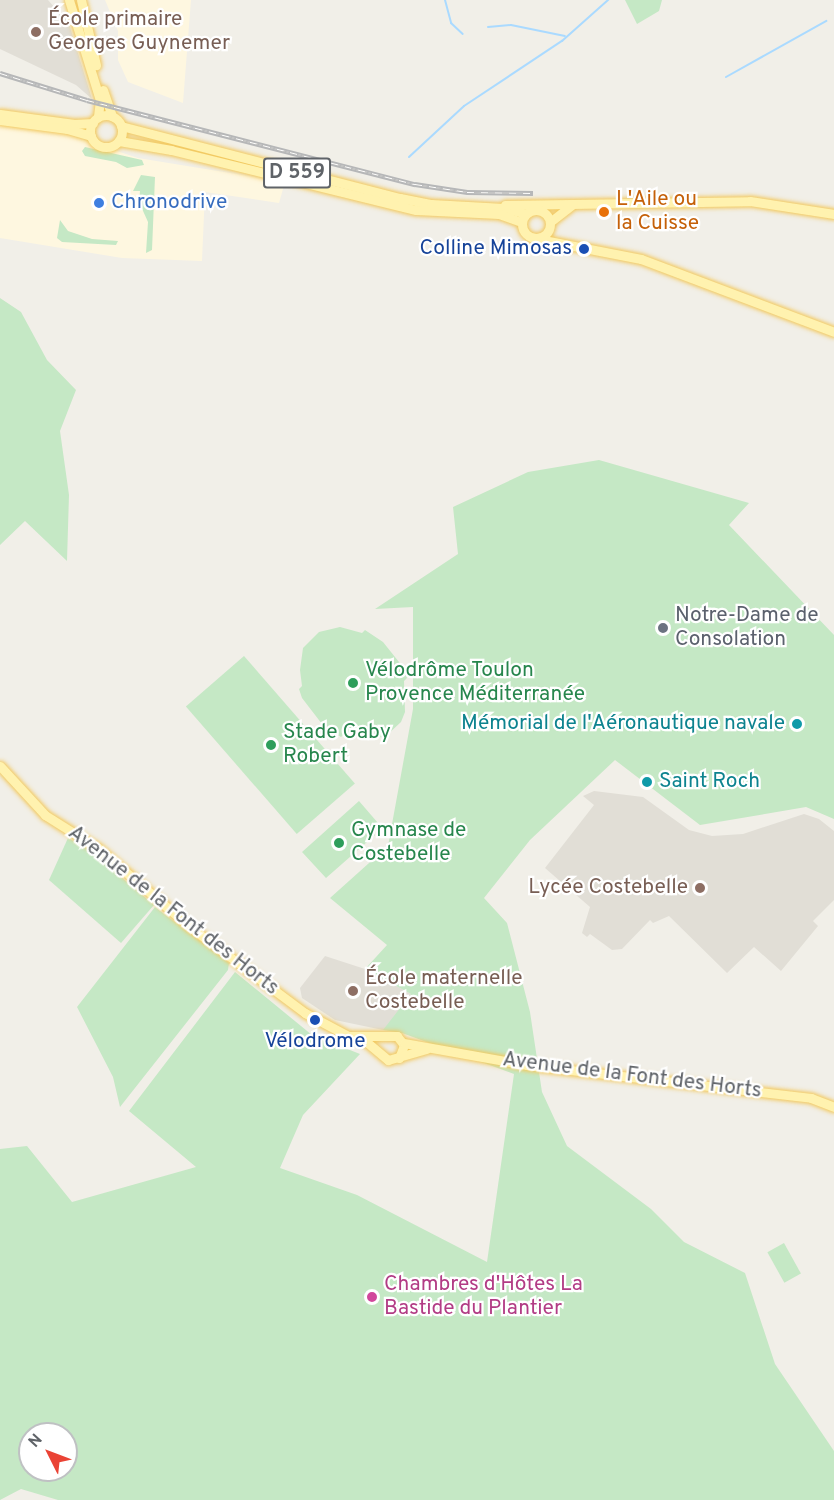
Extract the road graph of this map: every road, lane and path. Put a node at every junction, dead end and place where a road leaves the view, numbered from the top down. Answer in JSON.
{"nodes":[{"id":1,"x":69,"y":0,"type":"edge"},
{"id":2,"x":81,"y":0,"type":"edge"},
{"id":3,"x":0,"y":114,"type":"edge"},
{"id":4,"x":112,"y":116,"type":"junction"},
{"id":5,"x":0,"y":120,"type":"edge"},
{"id":6,"x":96,"y":120,"type":"junction"},
{"id":7,"x":121,"y":126,"type":"junction"},
{"id":8,"x":91,"y":136,"type":"junction"},
{"id":9,"x":119,"y":141,"type":"junction"},
{"id":10,"x":576,"y":202,"type":"junction"},
{"id":11,"x":564,"y":203,"type":"junction"},
{"id":12,"x":475,"y":206,"type":"junction"},
{"id":13,"x":542,"y":211,"type":"junction"},
{"id":14,"x":834,"y":214,"type":"edge"},
{"id":15,"x":524,"y":218,"type":"junction"},
{"id":16,"x":550,"y":225,"type":"junction"},
{"id":17,"x":532,"y":238,"type":"junction"},
{"id":18,"x":574,"y":247,"type":"junction"},
{"id":19,"x":834,"y":332,"type":"edge"},
{"id":20,"x":0,"y":766,"type":"edge"},
{"id":21,"x":384,"y":1036,"type":"junction"},
{"id":22,"x":358,"y":1037,"type":"junction"},
{"id":23,"x":404,"y":1043,"type":"junction"},
{"id":24,"x":429,"y":1048,"type":"junction"},
{"id":25,"x":379,"y":1049,"type":"junction"},
{"id":26,"x":399,"y":1058,"type":"junction"},
{"id":27,"x":834,"y":1107,"type":"edge"}],
"edges":[{"from":1,"to":6,"type":"main road"},
{"from":2,"to":4,"type":"main road"},
{"from":3,"to":6,"type":"main road"},
{"from":4,"to":6,"type":"main road"},
{"from":4,"to":7,"type":"main road"},
{"from":5,"to":8,"type":"main road"},
{"from":6,"to":8,"type":"main road"},
{"from":7,"to":9,"type":"main road"},
{"from":7,"to":12,"type":"main road","number":"D 559"},
{"from":8,"to":9,"type":"main road"},
{"from":9,"to":15,"type":"main road","number":"D 559"},
{"from":10,"to":11,"type":"main road"},
{"from":10,"to":14,"type":"main road"},
{"from":10,"to":16,"type":"main road"},
{"from":11,"to":12,"type":"main road"},
{"from":11,"to":13,"type":"main road"},
{"from":12,"to":15,"type":"main road","number":"D 559"},
{"from":13,"to":15,"type":"main road"},
{"from":13,"to":16,"type":"main road"},
{"from":15,"to":17,"type":"main road"},
{"from":16,"to":17,"type":"main road"},
{"from":16,"to":18,"type":"main road"},
{"from":17,"to":18,"type":"main road"},
{"from":18,"to":19,"type":"main road"},
{"from":20,"to":22,"type":"main road","name":"Avenue de la Font des Horts"},
{"from":21,"to":22,"type":"main road","name":"Avenue de la Font des Horts"},
{"from":21,"to":23,"type":"main road"},
{"from":21,"to":25,"type":"main road"},
{"from":22,"to":25,"type":"main road","name":"Avenue de la Font des Horts"},
{"from":23,"to":24,"type":"main road","name":"Avenue de la Font des Horts"},
{"from":23,"to":26,"type":"main road"},
{"from":24,"to":26,"type":"main road","name":"Avenue de la Font des Horts"},
{"from":24,"to":27,"type":"main road","name":"Avenue de la Font des Horts"},
{"from":25,"to":26,"type":"main road"}]}
